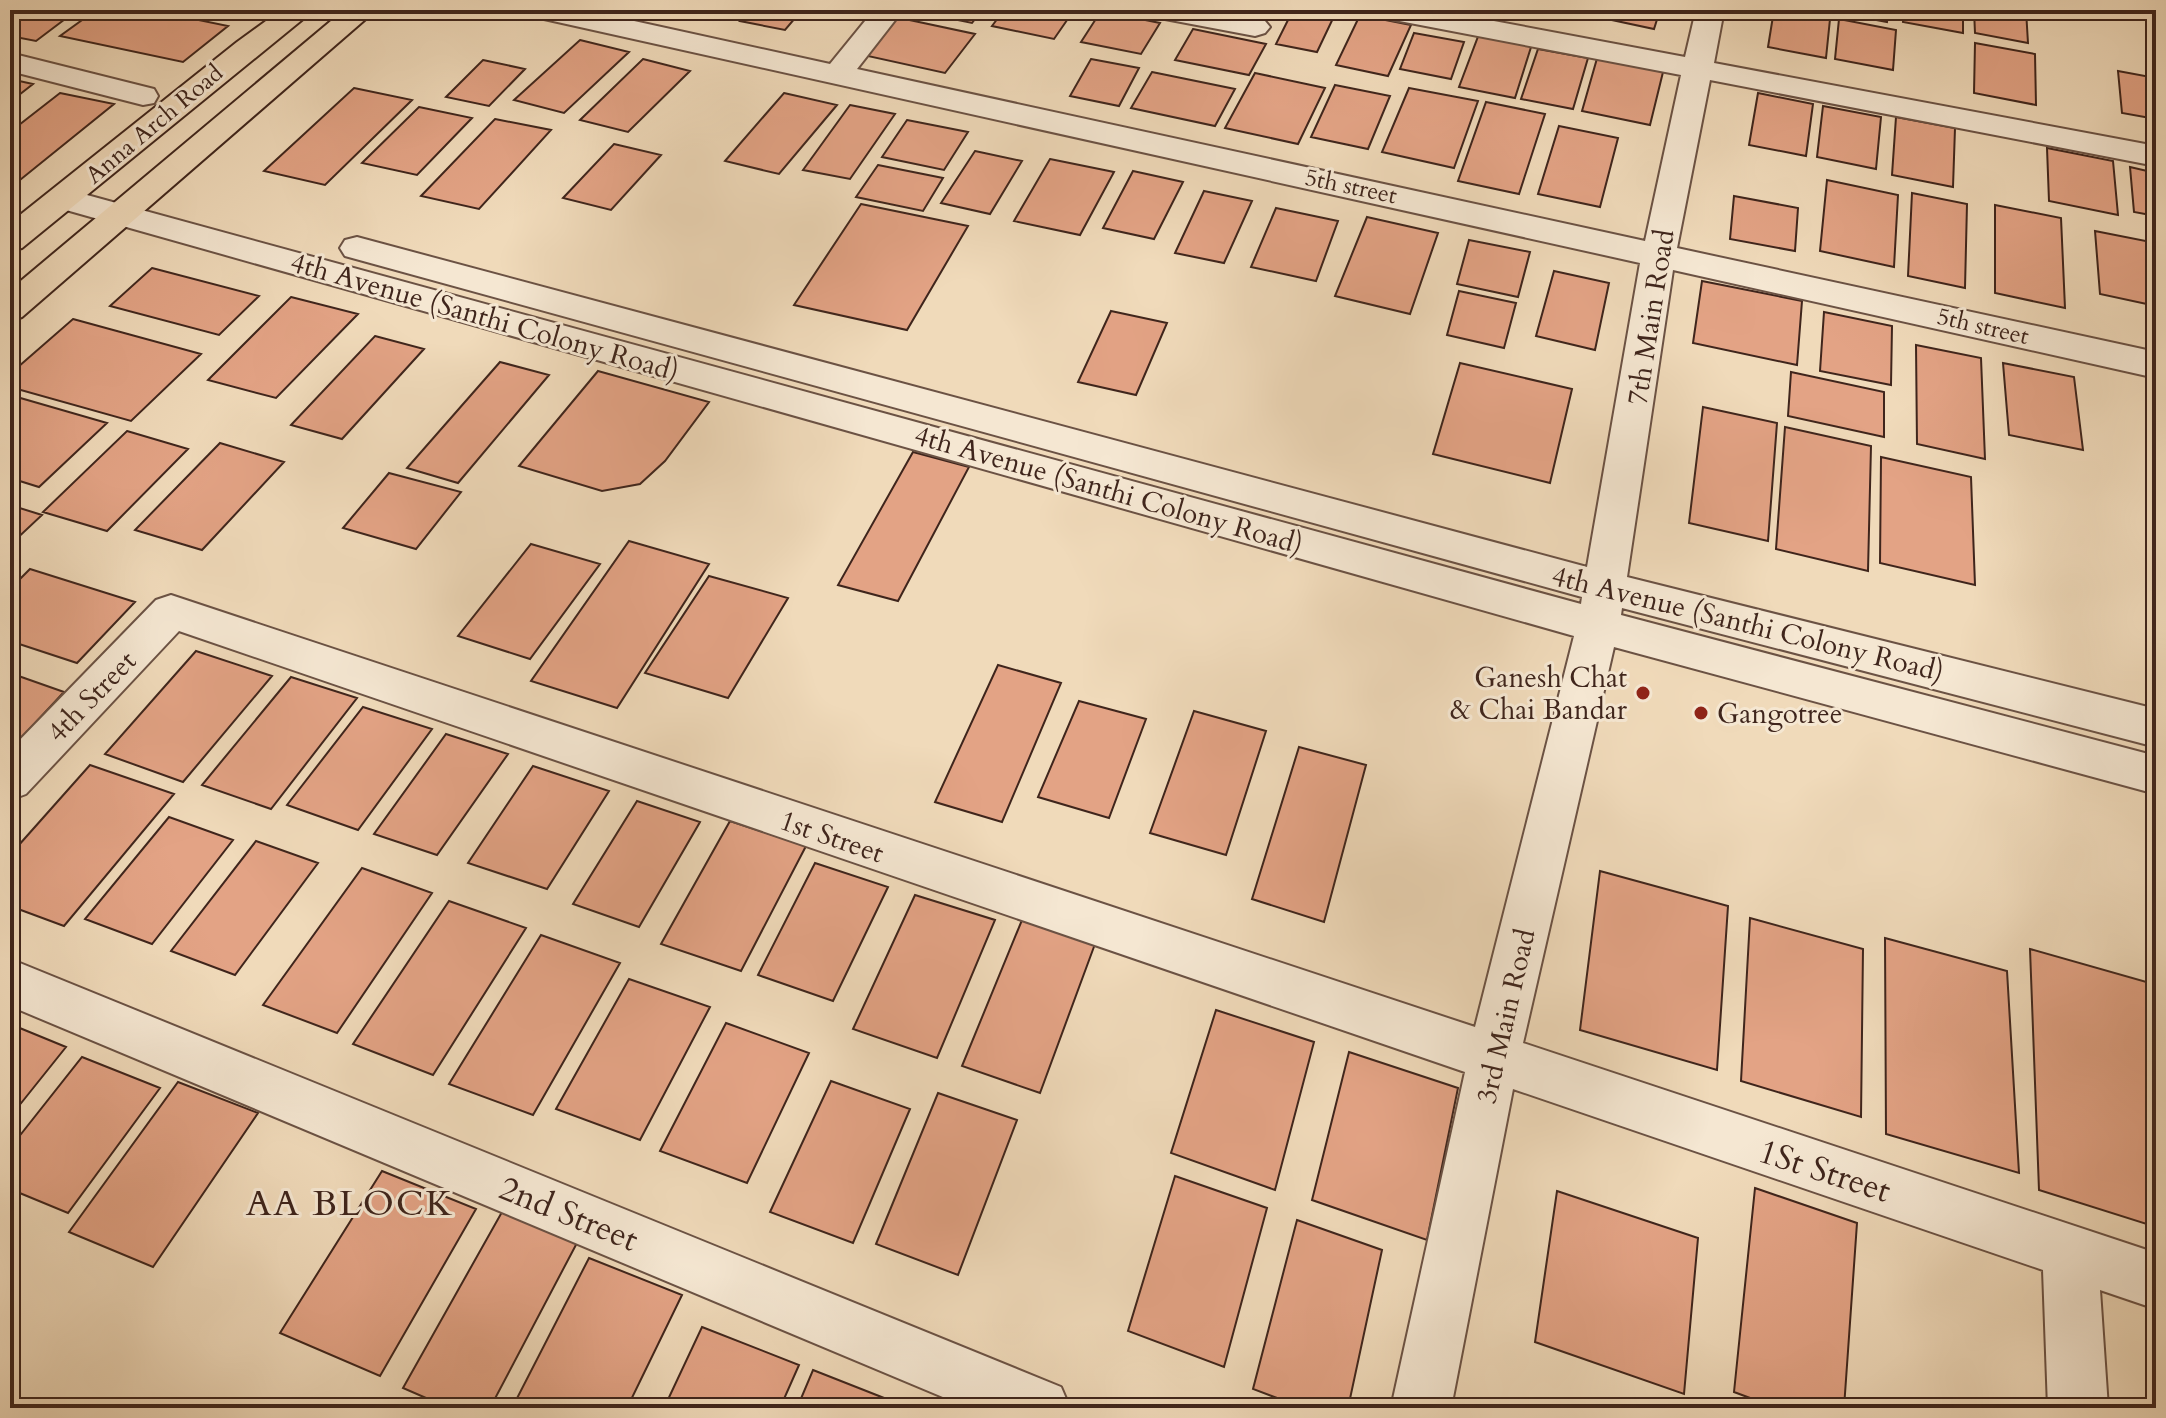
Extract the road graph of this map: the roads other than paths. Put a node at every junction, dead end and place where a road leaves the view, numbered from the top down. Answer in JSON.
{"nodes":[{"id":1,"x":300,"y":10,"type":"edge"},
{"id":2,"x":362,"y":10,"type":"edge"},
{"id":3,"x":544,"y":10,"type":"edge"},
{"id":4,"x":889,"y":10,"type":"edge"},
{"id":5,"x":1165,"y":10,"type":"edge"},
{"id":6,"x":1389,"y":10,"type":"edge"},
{"id":7,"x":1710,"y":10,"type":"edge"},
{"id":8,"x":2150,"y":10,"type":"edge"},
{"id":9,"x":2156,"y":11,"type":"edge"},
{"id":10,"x":1255,"y":27,"type":"dead end"},
{"id":11,"x":10,"y":62,"type":"edge"},
{"id":12,"x":1696,"y":68,"type":"junction"},
{"id":13,"x":837,"y":74,"type":"junction"},
{"id":14,"x":143,"y":96,"type":"dead end"},
{"id":15,"x":2156,"y":156,"type":"edge"},
{"id":16,"x":90,"y":177,"type":"junction"},
{"id":17,"x":64,"y":199,"type":"junction"},
{"id":18,"x":137,"y":203,"type":"junction"},
{"id":19,"x":10,"y":240,"type":"edge"},
{"id":20,"x":1659,"y":253,"type":"junction"},
{"id":21,"x":10,"y":309,"type":"edge"},
{"id":22,"x":2156,"y":365,"type":"edge"},
{"id":23,"x":1602,"y":607,"type":"junction"},
{"id":24,"x":171,"y":612,"type":"joint"},
{"id":25,"x":2156,"y":728,"type":"edge"},
{"id":26,"x":2156,"y":775,"type":"edge"},
{"id":27,"x":10,"y":780,"type":"edge"},
{"id":28,"x":10,"y":982,"type":"edge"},
{"id":29,"x":1493,"y":1060,"type":"junction"},
{"id":30,"x":2070,"y":1252,"type":"junction"},
{"id":31,"x":2156,"y":1281,"type":"edge"},
{"id":32,"x":1040,"y":1408,"type":"edge"},
{"id":33,"x":1421,"y":1408,"type":"edge"},
{"id":34,"x":2078,"y":1408,"type":"edge"}],
"edges":[{"from":1,"to":16,"type":"main road","name":"Anna Arch Road"},
{"from":2,"to":18,"type":"main road","name":"Anna Arch Road"},
{"from":3,"to":13,"type":"street","name":"5th street"},
{"from":4,"to":13,"type":"street"},
{"from":5,"to":10,"type":"street"},
{"from":6,"to":12,"type":"street"},
{"from":7,"to":12,"type":"street","name":"7th Main Road"},
{"from":8,"to":9,"type":"street"},
{"from":11,"to":14,"type":"street"},
{"from":12,"to":15,"type":"street"},
{"from":12,"to":20,"type":"street","name":"7th Main Road"},
{"from":13,"to":20,"type":"street","name":"5th street"},
{"from":16,"to":17,"type":"main road","name":"Anna Arch Road"},
{"from":16,"to":18,"type":"street","name":"4th Avenue (Santhi Colony Road)"},
{"from":17,"to":18,"type":"street","name":"4th Avenue (Santhi Colony Road)"},
{"from":17,"to":19,"type":"main road","name":"Anna Arch Road"},
{"from":18,"to":21,"type":"main road","name":"Anna Arch Road"},
{"from":18,"to":23,"type":"street","name":"4th Avenue (Santhi Colony Road)"},
{"from":20,"to":22,"type":"street","name":"5th street"},
{"from":20,"to":23,"type":"street","name":"7th Main Road"},
{"from":23,"to":25,"type":"street","name":"4th Avenue (Santhi Colony Road)"},
{"from":23,"to":26,"type":"street","name":"4th Avenue (Santhi Colony Road)"},
{"from":23,"to":29,"type":"street","name":"3rd Main Road"},
{"from":24,"to":27,"type":"street","name":"4th Street"},
{"from":24,"to":29,"type":"street","name":"1st Street"},
{"from":28,"to":32,"type":"street","name":"2nd Street"},
{"from":29,"to":30,"type":"street","name":"1St Street"},
{"from":29,"to":33,"type":"street","name":"3rd Main Road"},
{"from":30,"to":31,"type":"street","name":"1St Street"},
{"from":30,"to":34,"type":"street"}]}
